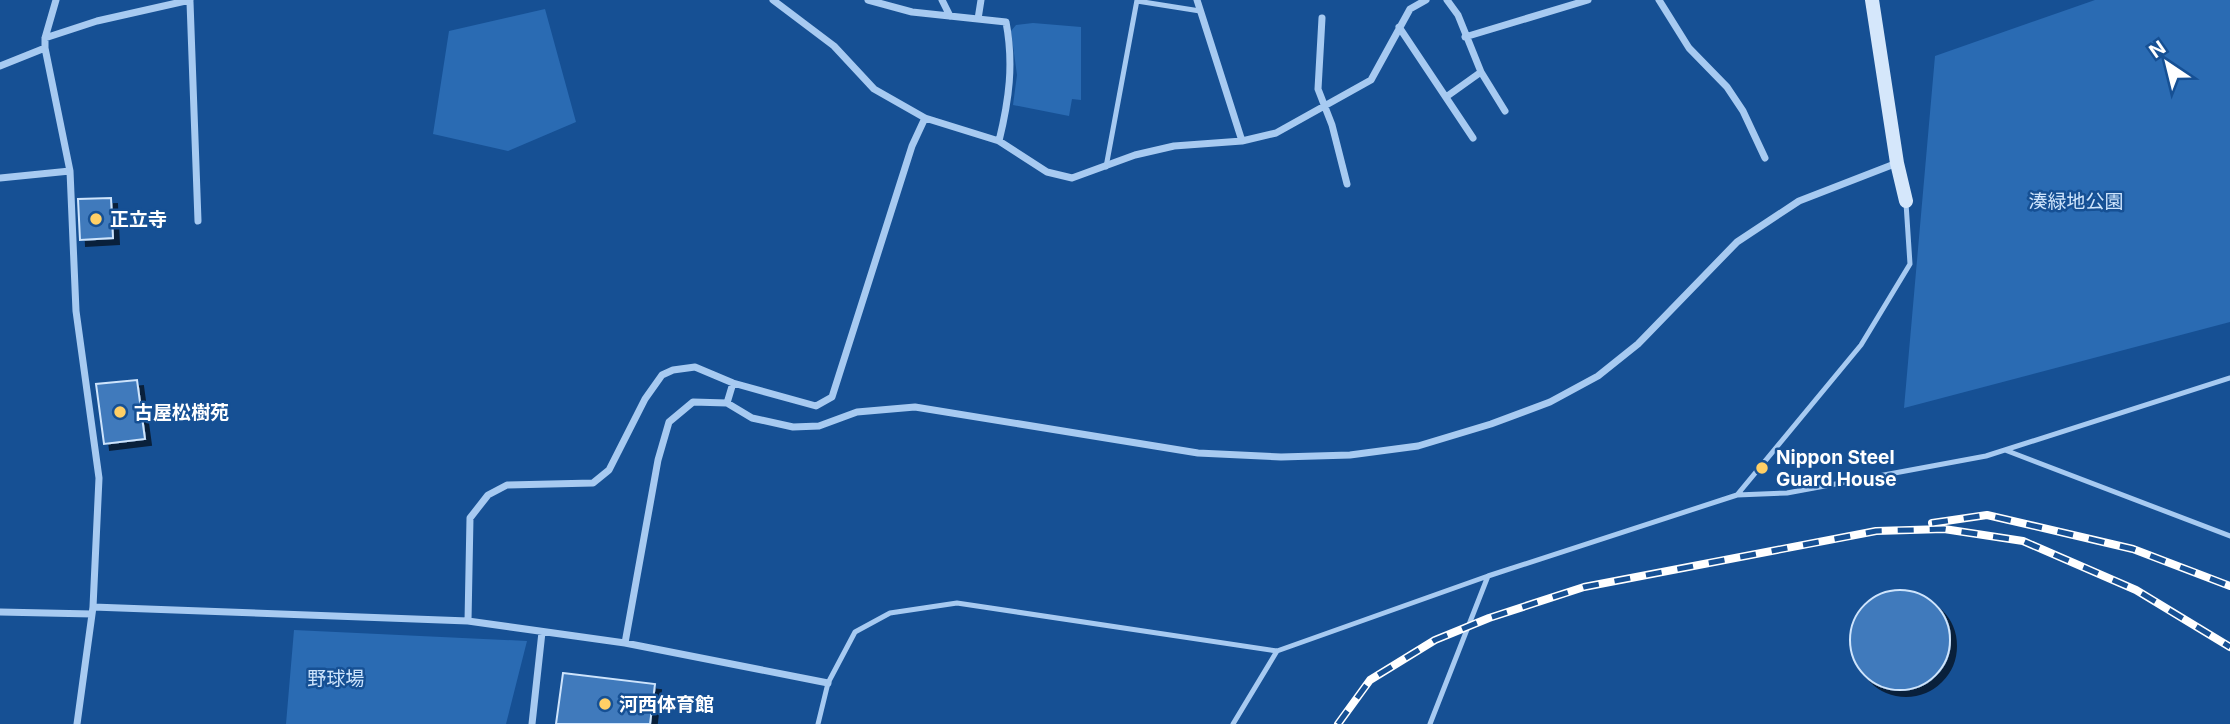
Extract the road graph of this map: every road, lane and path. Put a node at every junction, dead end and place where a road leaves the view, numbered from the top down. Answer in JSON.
{"nodes":[{"id":1,"x":56,"y":0,"type":"edge"},
{"id":2,"x":773,"y":0,"type":"edge"},
{"id":3,"x":868,"y":0,"type":"edge"},
{"id":4,"x":942,"y":0,"type":"edge"},
{"id":5,"x":981,"y":0,"type":"edge"},
{"id":6,"x":1196,"y":0,"type":"edge"},
{"id":7,"x":1426,"y":0,"type":"edge"},
{"id":8,"x":1447,"y":0,"type":"edge"},
{"id":9,"x":1588,"y":0,"type":"edge"},
{"id":10,"x":1659,"y":0,"type":"edge"},
{"id":11,"x":1872,"y":0,"type":"edge"},
{"id":12,"x":190,"y":1,"type":"edge"},
{"id":13,"x":1137,"y":1,"type":"edge"},
{"id":14,"x":1200,"y":11,"type":"junction"},
{"id":15,"x":950,"y":16,"type":"junction"},
{"id":16,"x":1322,"y":18,"type":"dead end"},
{"id":17,"x":978,"y":19,"type":"junction"},
{"id":18,"x":1399,"y":27,"type":"junction"},
{"id":19,"x":1465,"y":37,"type":"junction"},
{"id":20,"x":45,"y":38,"type":"junction"},
{"id":21,"x":45,"y":48,"type":"junction"},
{"id":22,"x":0,"y":66,"type":"edge"},
{"id":23,"x":1481,"y":72,"type":"junction"},
{"id":24,"x":1446,"y":97,"type":"junction"},
{"id":25,"x":1323,"y":104,"type":"junction"},
{"id":26,"x":1505,"y":111,"type":"dead end"},
{"id":27,"x":925,"y":118,"type":"junction"},
{"id":28,"x":1474,"y":138,"type":"dead end"},
{"id":29,"x":999,"y":141,"type":"junction"},
{"id":30,"x":1242,"y":141,"type":"junction"},
{"id":31,"x":1765,"y":158,"type":"dead end"},
{"id":32,"x":1897,"y":163,"type":"junction"},
{"id":33,"x":1105,"y":167,"type":"junction"},
{"id":34,"x":71,"y":171,"type":"junction"},
{"id":35,"x":0,"y":178,"type":"edge"},
{"id":36,"x":1347,"y":184,"type":"dead end"},
{"id":37,"x":1906,"y":201,"type":"joint"},
{"id":38,"x":198,"y":221,"type":"dead end"},
{"id":39,"x":2230,"y":378,"type":"edge"},
{"id":40,"x":733,"y":383,"type":"junction"},
{"id":41,"x":727,"y":403,"type":"junction"},
{"id":42,"x":2004,"y":450,"type":"junction"},
{"id":43,"x":1737,"y":495,"type":"junction"},
{"id":44,"x":2230,"y":536,"type":"edge"},
{"id":45,"x":1488,"y":576,"type":"junction"},
{"id":46,"x":92,"y":611,"type":"junction"},
{"id":47,"x":0,"y":612,"type":"edge"},
{"id":48,"x":468,"y":621,"type":"junction"},
{"id":49,"x":542,"y":632,"type":"junction"},
{"id":50,"x":625,"y":643,"type":"junction"},
{"id":51,"x":1277,"y":652,"type":"junction"},
{"id":52,"x":828,"y":683,"type":"junction"},
{"id":53,"x":77,"y":724,"type":"edge"},
{"id":54,"x":532,"y":724,"type":"edge"},
{"id":55,"x":818,"y":724,"type":"edge"},
{"id":56,"x":1233,"y":724,"type":"edge"},
{"id":57,"x":1430,"y":724,"type":"edge"}],
"edges":[{"from":1,"to":20,"type":"street"},
{"from":2,"to":27,"type":"street"},
{"from":3,"to":15,"type":"street"},
{"from":4,"to":15,"type":"street"},
{"from":5,"to":17,"type":"street"},
{"from":6,"to":14,"type":"street"},
{"from":7,"to":18,"type":"street"},
{"from":8,"to":19,"type":"street"},
{"from":9,"to":19,"type":"street"},
{"from":10,"to":31,"type":"street"},
{"from":11,"to":32,"type":"street"},
{"from":12,"to":20,"type":"street"},
{"from":12,"to":38,"type":"street"},
{"from":13,"to":14,"type":"lane"},
{"from":13,"to":33,"type":"lane"},
{"from":14,"to":30,"type":"street"},
{"from":15,"to":17,"type":"street"},
{"from":16,"to":25,"type":"street"},
{"from":17,"to":29,"type":"street"},
{"from":18,"to":24,"type":"street"},
{"from":18,"to":25,"type":"street"},
{"from":19,"to":23,"type":"street"},
{"from":20,"to":21,"type":"street"},
{"from":21,"to":22,"type":"street"},
{"from":21,"to":34,"type":"street"},
{"from":23,"to":24,"type":"street"},
{"from":23,"to":26,"type":"street"},
{"from":24,"to":28,"type":"street"},
{"from":25,"to":30,"type":"street"},
{"from":25,"to":36,"type":"street"},
{"from":27,"to":29,"type":"street"},
{"from":27,"to":40,"type":"street"},
{"from":29,"to":33,"type":"street"},
{"from":30,"to":33,"type":"street"},
{"from":32,"to":37,"type":"street"},
{"from":32,"to":41,"type":"street"},
{"from":34,"to":35,"type":"street"},
{"from":34,"to":46,"type":"street"},
{"from":37,"to":43,"type":"lane"},
{"from":39,"to":42,"type":"lane"},
{"from":40,"to":41,"type":"street"},
{"from":40,"to":48,"type":"street"},
{"from":41,"to":50,"type":"street"},
{"from":42,"to":43,"type":"lane"},
{"from":42,"to":44,"type":"lane"},
{"from":43,"to":45,"type":"lane"},
{"from":45,"to":51,"type":"lane"},
{"from":45,"to":57,"type":"lane"},
{"from":46,"to":47,"type":"street"},
{"from":46,"to":48,"type":"street"},
{"from":46,"to":53,"type":"street"},
{"from":48,"to":49,"type":"street"},
{"from":49,"to":50,"type":"street"},
{"from":49,"to":54,"type":"street"},
{"from":50,"to":52,"type":"street"},
{"from":51,"to":52,"type":"lane"},
{"from":51,"to":56,"type":"lane"},
{"from":52,"to":55,"type":"lane"}]}
